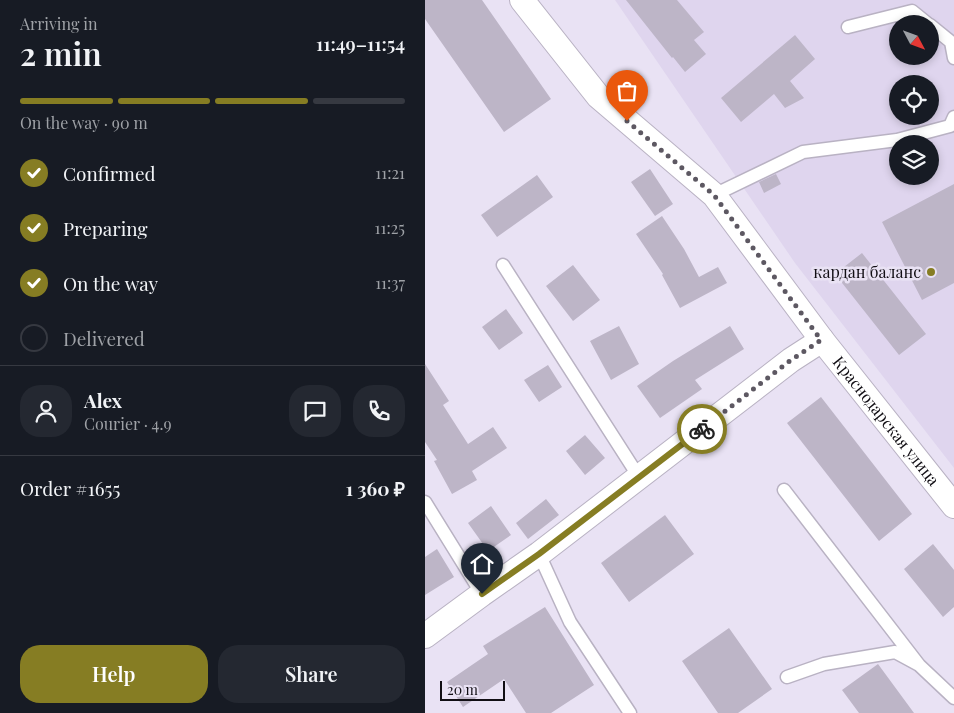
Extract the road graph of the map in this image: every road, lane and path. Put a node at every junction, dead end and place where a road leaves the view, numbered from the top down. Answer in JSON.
{"nodes":[{"id":1,"x":522,"y":0,"type":"edge"},
{"id":2,"x":896,"y":15,"type":"edge"},
{"id":3,"x":917,"y":15,"type":"edge"},
{"id":4,"x":889,"y":17,"type":"edge"},
{"id":5,"x":847,"y":27,"type":"dead end"},
{"id":6,"x":939,"y":33,"type":"edge"},
{"id":7,"x":954,"y":58,"type":"edge"},
{"id":8,"x":954,"y":117,"type":"edge"},
{"id":9,"x":714,"y":195,"type":"junction"},
{"id":10,"x":503,"y":265,"type":"dead end"},
{"id":11,"x":821,"y":340,"type":"junction"},
{"id":12,"x":639,"y":477,"type":"junction"},
{"id":13,"x":785,"y":490,"type":"dead end"},
{"id":14,"x":425,"y":502,"type":"edge"},
{"id":15,"x":954,"y":506,"type":"edge"},
{"id":16,"x":539,"y":554,"type":"junction"},
{"id":17,"x":482,"y":594,"type":"junction"},
{"id":18,"x":425,"y":636,"type":"edge"},
{"id":19,"x":919,"y":665,"type":"junction"},
{"id":20,"x":787,"y":677,"type":"dead end"},
{"id":21,"x":954,"y":698,"type":"edge"},
{"id":22,"x":630,"y":713,"type":"edge"}],
"edges":[{"from":1,"to":9,"type":"street","name":"Краснодарская улица"},
{"from":2,"to":3,"type":"lane"},
{"from":4,"to":5,"type":"lane"},
{"from":6,"to":7,"type":"lane"},
{"from":8,"to":9,"type":"lane"},
{"from":9,"to":11,"type":"street","name":"Краснодарская улица"},
{"from":10,"to":12,"type":"lane"},
{"from":11,"to":12,"type":"street"},
{"from":11,"to":15,"type":"street","name":"Краснодарская улица"},
{"from":12,"to":16,"type":"street"},
{"from":13,"to":19,"type":"lane"},
{"from":14,"to":17,"type":"lane"},
{"from":16,"to":17,"type":"street"},
{"from":16,"to":22,"type":"lane"},
{"from":17,"to":18,"type":"street"},
{"from":19,"to":20,"type":"lane"},
{"from":19,"to":21,"type":"lane"}]}
